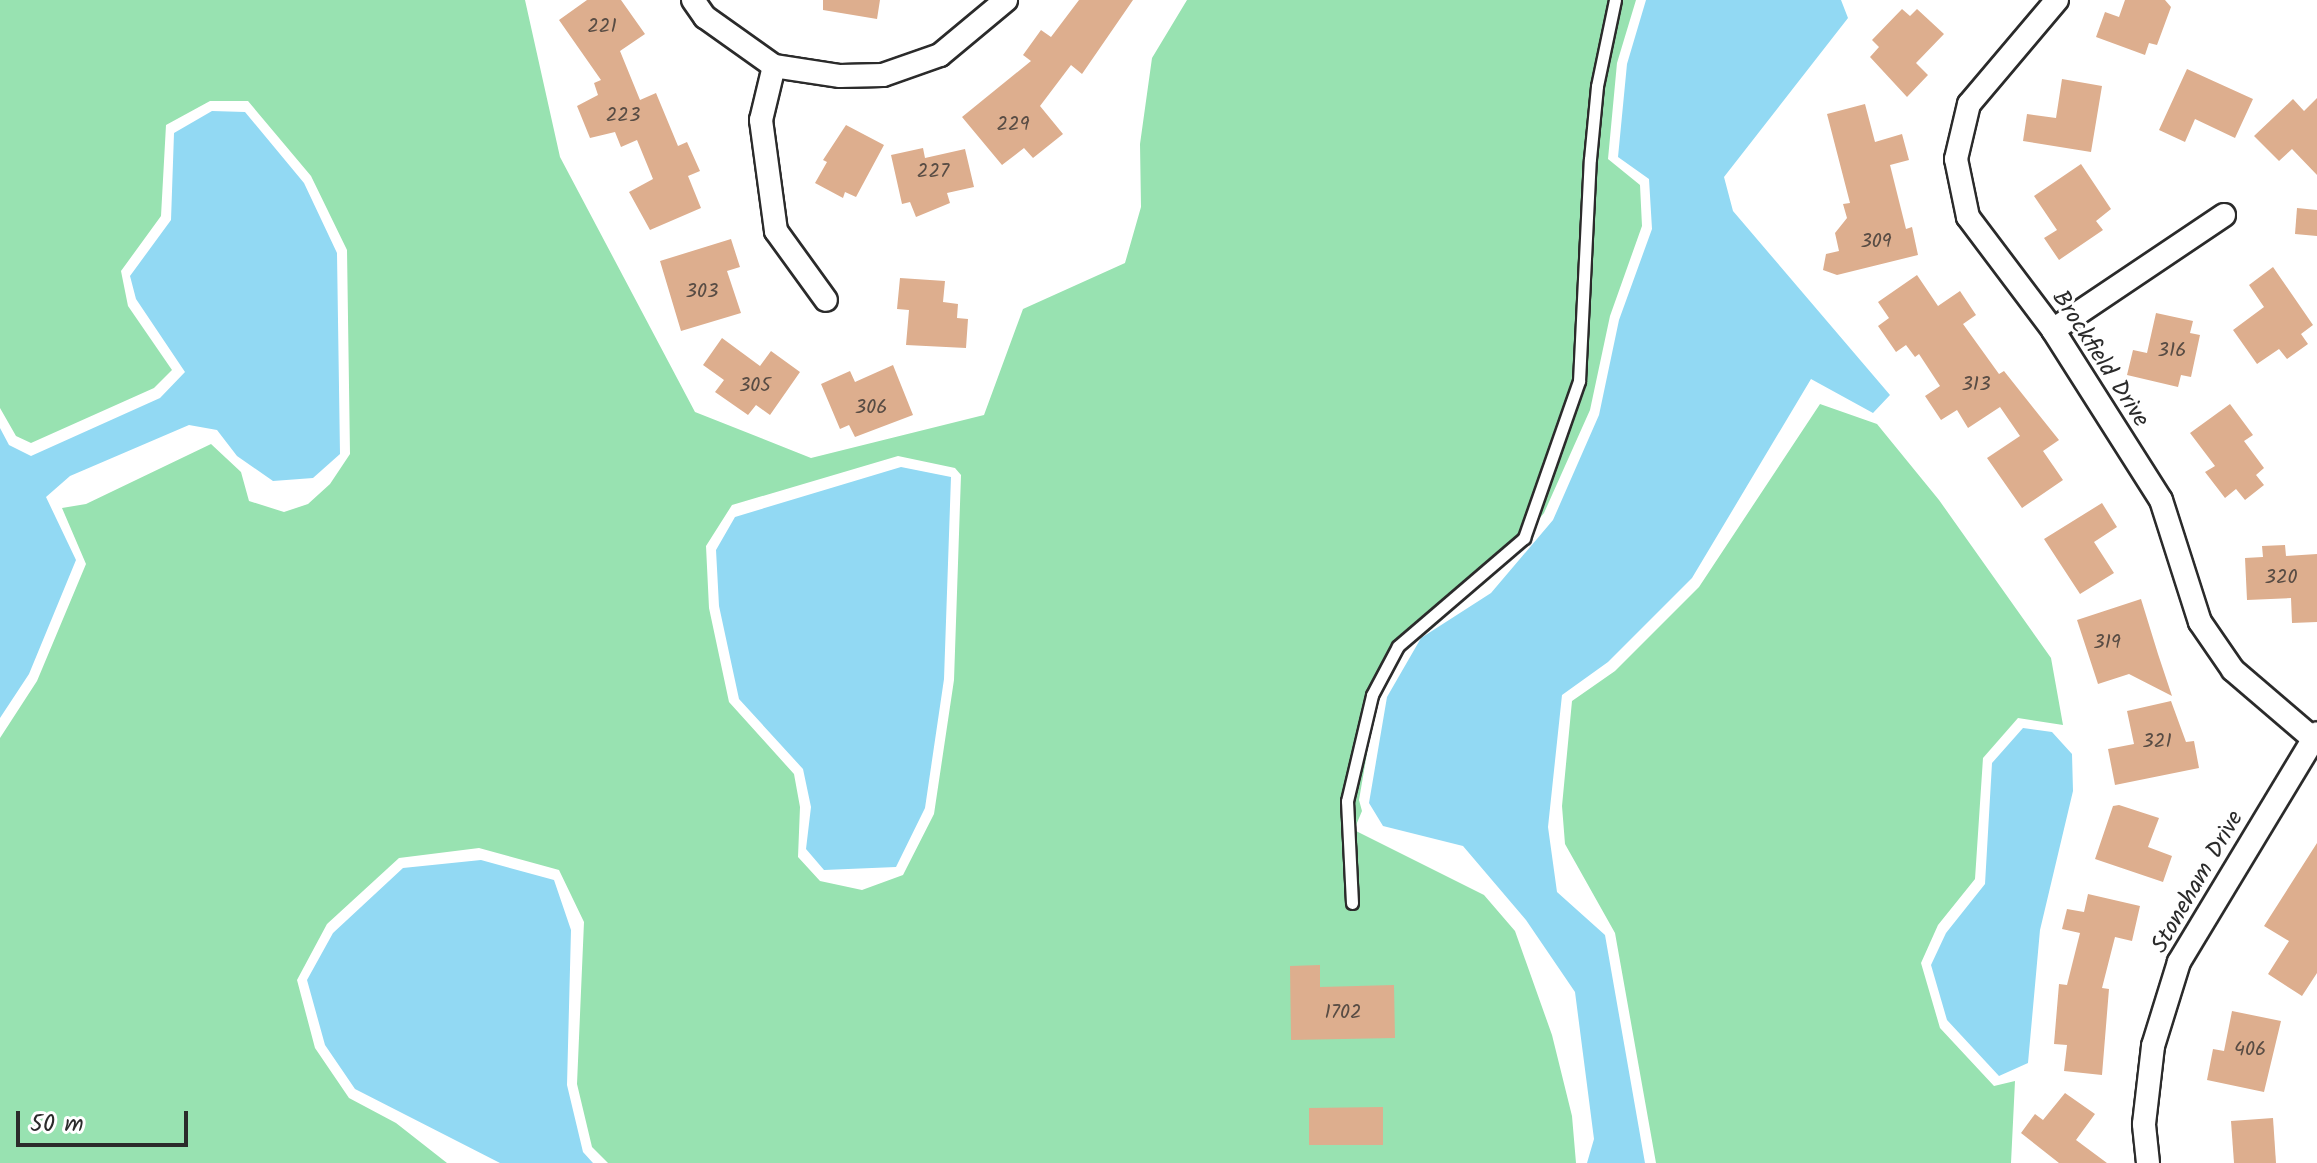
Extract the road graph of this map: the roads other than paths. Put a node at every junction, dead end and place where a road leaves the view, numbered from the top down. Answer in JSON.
{"nodes":[{"id":1,"x":693,"y":0,"type":"edge"},
{"id":2,"x":1006,"y":0,"type":"edge"},
{"id":3,"x":1615,"y":0,"type":"edge"},
{"id":4,"x":2057,"y":0,"type":"edge"},
{"id":5,"x":774,"y":66,"type":"junction"},
{"id":6,"x":2224,"y":215,"type":"dead end"},
{"id":7,"x":826,"y":300,"type":"dead end"},
{"id":8,"x":2053,"y":330,"type":"junction"},
{"id":9,"x":2316,"y":738,"type":"edge"},
{"id":10,"x":1352,"y":903,"type":"dead end"},
{"id":11,"x":2148,"y":1163,"type":"edge"}],
"edges":[{"from":1,"to":5,"type":"street"},
{"from":2,"to":5,"type":"street"},
{"from":3,"to":10,"type":"lane"},
{"from":4,"to":8,"type":"street","name":"Brockfield Drive"},
{"from":5,"to":7,"type":"street"},
{"from":6,"to":8,"type":"street"},
{"from":8,"to":9,"type":"street","name":"Brockfield Drive"},
{"from":9,"to":11,"type":"street","name":"Stoneham Drive"}]}
